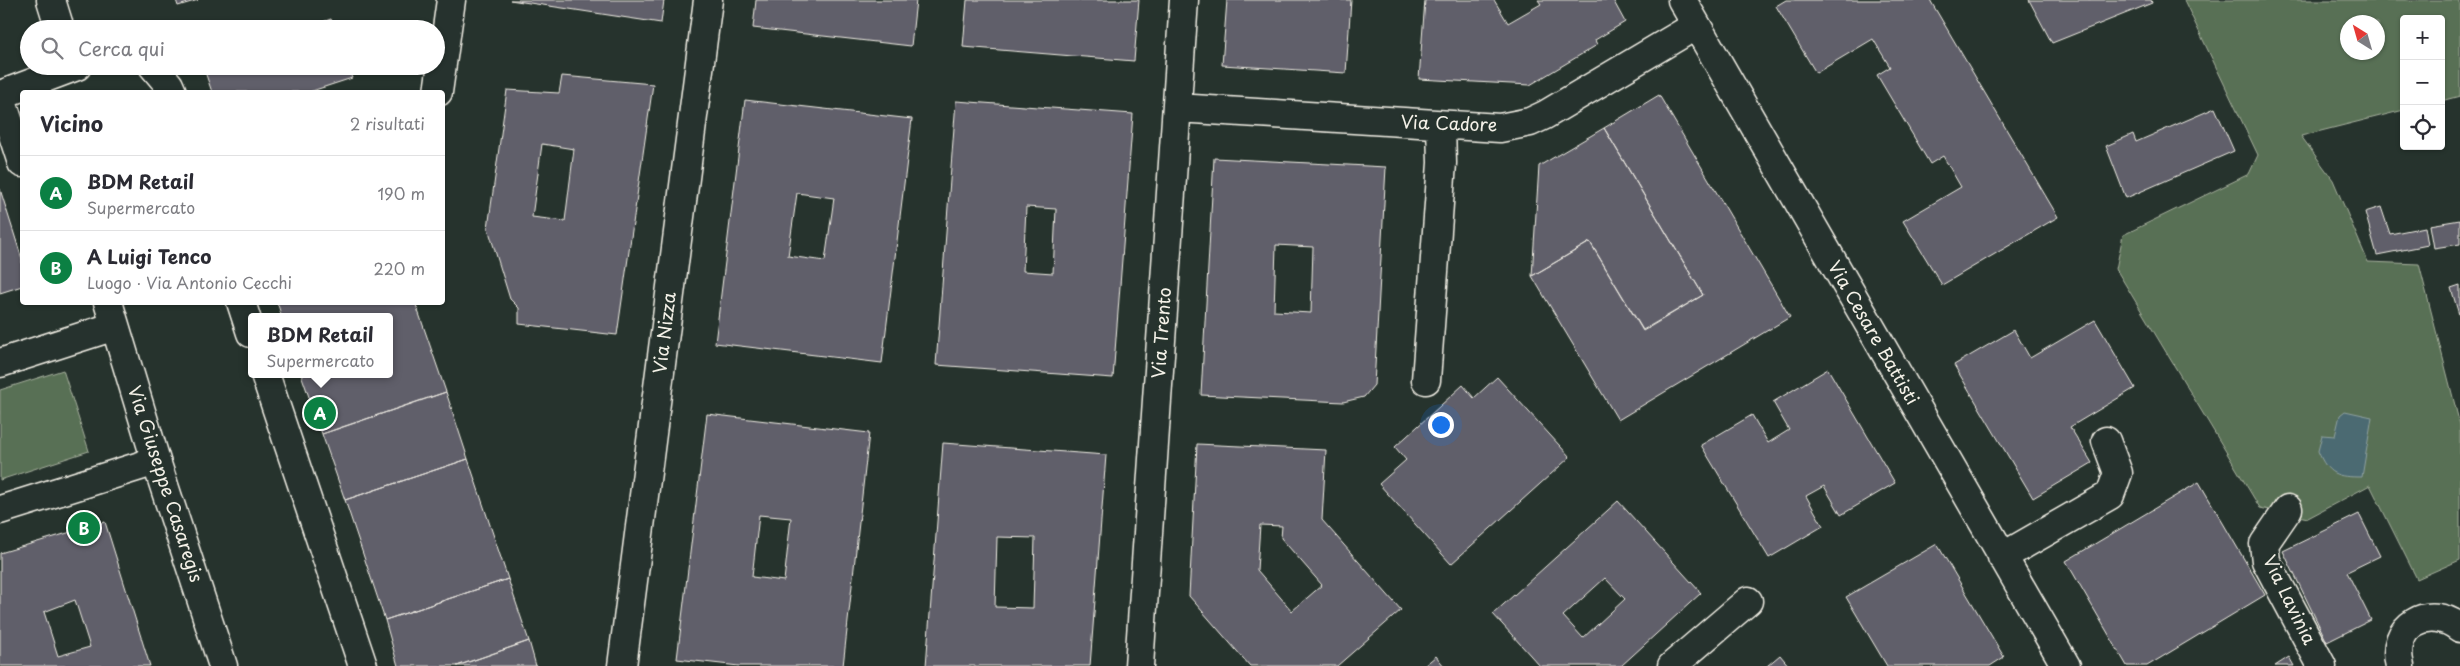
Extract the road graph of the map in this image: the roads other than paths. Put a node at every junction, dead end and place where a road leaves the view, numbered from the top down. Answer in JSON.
{"nodes":[{"id":1,"x":51,"y":0,"type":"edge"},
{"id":2,"x":451,"y":0,"type":"edge"},
{"id":3,"x":708,"y":0,"type":"edge"},
{"id":4,"x":1184,"y":0,"type":"edge"},
{"id":5,"x":1682,"y":0,"type":"edge"},
{"id":6,"x":57,"y":20,"type":"edge"},
{"id":7,"x":1695,"y":26,"type":"junction"},
{"id":8,"x":445,"y":42,"type":"edge"},
{"id":9,"x":54,"y":75,"type":"edge"},
{"id":10,"x":161,"y":75,"type":"edge"},
{"id":11,"x":440,"y":75,"type":"edge"},
{"id":12,"x":42,"y":80,"type":"edge"},
{"id":13,"x":171,"y":90,"type":"edge"},
{"id":14,"x":438,"y":90,"type":"edge"},
{"id":15,"x":0,"y":95,"type":"edge"},
{"id":16,"x":1177,"y":108,"type":"junction"},
{"id":17,"x":1441,"y":126,"type":"junction"},
{"id":18,"x":20,"y":157,"type":"edge"},
{"id":19,"x":242,"y":305,"type":"edge"},
{"id":20,"x":112,"y":314,"type":"edge"},
{"id":21,"x":248,"y":323,"type":"edge"},
{"id":22,"x":0,"y":363,"type":"edge"},
{"id":23,"x":267,"y":378,"type":"edge"},
{"id":24,"x":1426,"y":380,"type":"dead end"},
{"id":25,"x":2106,"y":441,"type":"dead end"},
{"id":26,"x":156,"y":461,"type":"junction"},
{"id":27,"x":2288,"y":509,"type":"dead end"},
{"id":28,"x":0,"y":510,"type":"edge"},
{"id":29,"x":2002,"y":557,"type":"junction"},
{"id":30,"x":1748,"y":601,"type":"dead end"},
{"id":31,"x":2460,"y":628,"type":"edge"},
{"id":32,"x":1144,"y":661,"type":"edge"},
{"id":33,"x":223,"y":666,"type":"edge"},
{"id":34,"x":363,"y":666,"type":"edge"},
{"id":35,"x":622,"y":666,"type":"edge"},
{"id":36,"x":1672,"y":666,"type":"edge"},
{"id":37,"x":2066,"y":666,"type":"edge"},
{"id":38,"x":2322,"y":666,"type":"edge"},
{"id":39,"x":2400,"y":666,"type":"edge"}],
"edges":[{"from":1,"to":6,"type":"street"},
{"from":2,"to":8,"type":"street"},
{"from":3,"to":35,"type":"street","name":"Via Nizza"},
{"from":4,"to":16,"type":"street","name":"Via Trento"},
{"from":5,"to":7,"type":"street","name":"Via Cesare Battisti"},
{"from":7,"to":17,"type":"street","name":"Via Cadore"},
{"from":7,"to":29,"type":"street","name":"Via Cesare Battisti"},
{"from":9,"to":12,"type":"street"},
{"from":10,"to":13,"type":"street"},
{"from":11,"to":14,"type":"street"},
{"from":12,"to":15,"type":"street"},
{"from":15,"to":18,"type":"street"},
{"from":16,"to":17,"type":"street","name":"Via Cadore"},
{"from":16,"to":32,"type":"street","name":"Via Trento"},
{"from":17,"to":24,"type":"street"},
{"from":19,"to":21,"type":"street"},
{"from":20,"to":22,"type":"street"},
{"from":20,"to":26,"type":"street","name":"Via Giuseppe Casaregis"},
{"from":23,"to":34,"type":"street"},
{"from":25,"to":29,"type":"street"},
{"from":26,"to":28,"type":"street"},
{"from":26,"to":33,"type":"street","name":"Via Giuseppe Casaregis"},
{"from":27,"to":38,"type":"street","name":"Via Lavinia"},
{"from":29,"to":37,"type":"street","name":"Via Cesare Battisti"},
{"from":30,"to":36,"type":"street"},
{"from":31,"to":39,"type":"street"}]}
